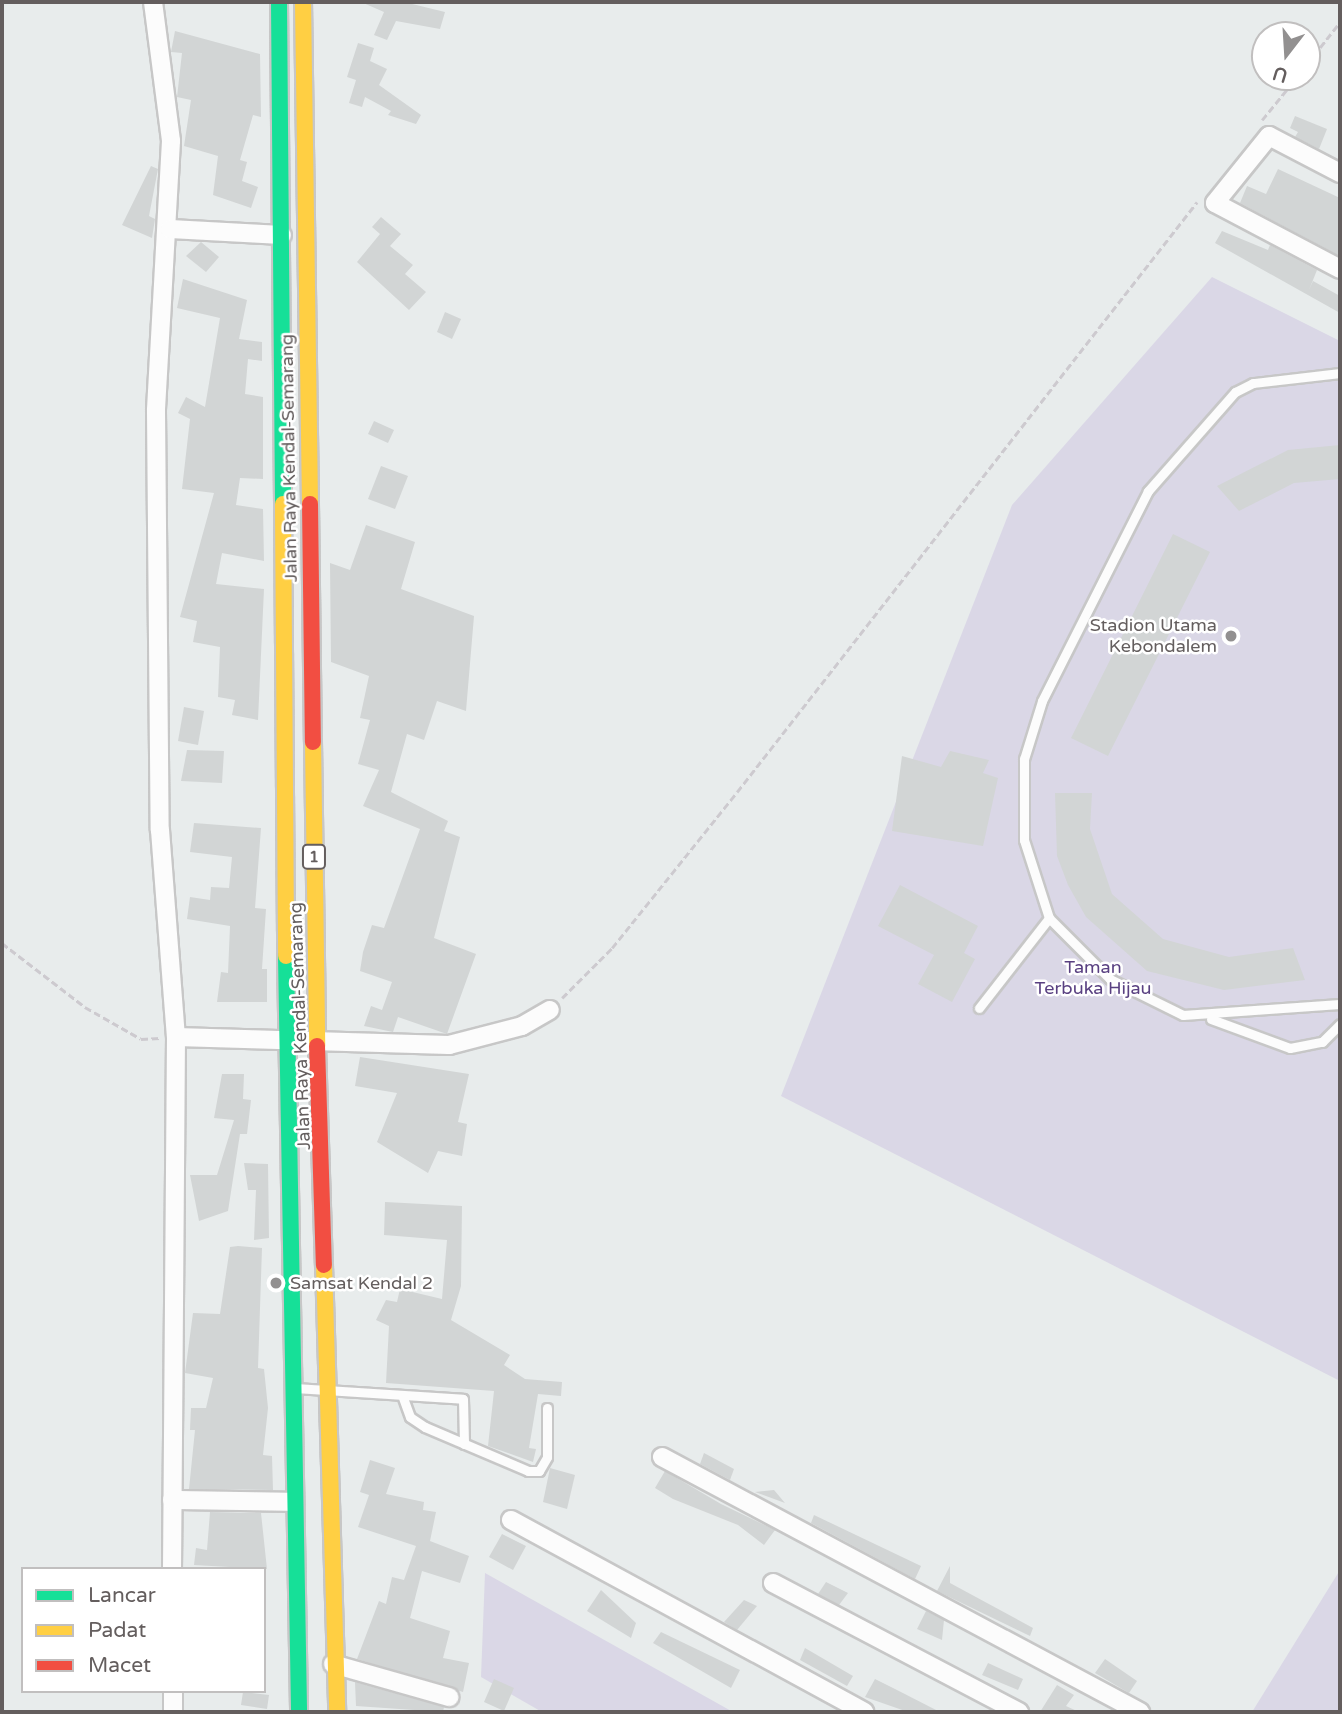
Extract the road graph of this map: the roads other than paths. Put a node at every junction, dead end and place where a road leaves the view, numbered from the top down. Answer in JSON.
{"nodes":[{"id":1,"x":153,"y":2,"type":"edge"},
{"id":2,"x":279,"y":2,"type":"edge"},
{"id":3,"x":303,"y":2,"type":"edge"},
{"id":4,"x":1340,"y":173,"type":"edge"},
{"id":5,"x":170,"y":229,"type":"junction"},
{"id":6,"x":282,"y":235,"type":"junction"},
{"id":7,"x":1340,"y":269,"type":"edge"},
{"id":8,"x":1340,"y":373,"type":"edge"},
{"id":9,"x":286,"y":565,"type":"junction"},
{"id":10,"x":310,"y":565,"type":"junction"},
{"id":11,"x":1049,"y":918,"type":"junction"},
{"id":12,"x":1340,"y":1004,"type":"edge"},
{"id":13,"x":979,"y":1008,"type":"dead end"},
{"id":14,"x":550,"y":1010,"type":"road end"},
{"id":15,"x":1209,"y":1018,"type":"junction"},
{"id":16,"x":1340,"y":1024,"type":"edge"},
{"id":17,"x":176,"y":1037,"type":"junction"},
{"id":18,"x":317,"y":1037,"type":"junction"},
{"id":19,"x":290,"y":1038,"type":"junction"},
{"id":20,"x":289,"y":1387,"type":"junction"},
{"id":21,"x":330,"y":1390,"type":"junction"},
{"id":22,"x":402,"y":1395,"type":"junction"},
{"id":23,"x":547,"y":1408,"type":"dead end"},
{"id":24,"x":464,"y":1444,"type":"junction"},
{"id":25,"x":662,"y":1457,"type":"dead end"},
{"id":26,"x":172,"y":1500,"type":"junction"},
{"id":27,"x":293,"y":1502,"type":"junction"},
{"id":28,"x":511,"y":1520,"type":"dead end"},
{"id":29,"x":172,"y":1567,"type":"edge"},
{"id":30,"x":773,"y":1583,"type":"dead end"},
{"id":31,"x":333,"y":1664,"type":"junction"},
{"id":32,"x":173,"y":1693,"type":"edge"},
{"id":33,"x":449,"y":1697,"type":"dead end"},
{"id":34,"x":173,"y":1712,"type":"edge"},
{"id":35,"x":299,"y":1712,"type":"edge"},
{"id":36,"x":337,"y":1712,"type":"edge"},
{"id":37,"x":864,"y":1712,"type":"edge"},
{"id":38,"x":1019,"y":1712,"type":"edge"},
{"id":39,"x":1140,"y":1712,"type":"edge"}],
"edges":[{"from":1,"to":5,"type":"street"},
{"from":2,"to":6,"type":"highway","name":"Jalan Raya Kendal-Semarang","number":"1"},
{"from":3,"to":10,"type":"highway","name":"Jalan Raya Kendal-Semarang","number":"1"},
{"from":4,"to":7,"type":"street"},
{"from":5,"to":6,"type":"street"},
{"from":5,"to":17,"type":"street"},
{"from":6,"to":9,"type":"highway","name":"Jalan Raya Kendal-Semarang","number":"1"},
{"from":8,"to":11,"type":"lane"},
{"from":9,"to":10,"type":"highway"},
{"from":9,"to":19,"type":"highway","name":"Jalan Raya Kendal-Semarang","number":"1"},
{"from":10,"to":18,"type":"highway","name":"Jalan Raya Kendal-Semarang","number":"1"},
{"from":11,"to":13,"type":"lane"},
{"from":11,"to":15,"type":"lane"},
{"from":12,"to":15,"type":"lane"},
{"from":14,"to":18,"type":"street"},
{"from":15,"to":16,"type":"lane"},
{"from":17,"to":19,"type":"street"},
{"from":17,"to":26,"type":"street"},
{"from":18,"to":19,"type":"street"},
{"from":18,"to":21,"type":"highway","name":"Jalan Raya Kendal-Semarang","number":"1"},
{"from":19,"to":20,"type":"highway","name":"Jalan Raya Kendal-Semarang","number":"1"},
{"from":20,"to":21,"type":"lane"},
{"from":20,"to":27,"type":"highway","name":"Jalan Raya Kendal-Semarang","number":"1"},
{"from":21,"to":22,"type":"lane"},
{"from":21,"to":31,"type":"highway","name":"Jalan Raya Kendal-Semarang","number":"1"},
{"from":22,"to":24,"type":"lane"},
{"from":22,"to":24,"type":"lane"},
{"from":23,"to":24,"type":"lane"},
{"from":25,"to":39,"type":"street"},
{"from":26,"to":27,"type":"street"},
{"from":26,"to":29,"type":"street"},
{"from":27,"to":35,"type":"highway","name":"Jalan Raya Kendal-Semarang","number":"1"},
{"from":28,"to":37,"type":"street"},
{"from":30,"to":38,"type":"street"},
{"from":31,"to":33,"type":"street"},
{"from":31,"to":36,"type":"highway","name":"Jalan Raya Kendal-Semarang","number":"1"},
{"from":32,"to":34,"type":"street"}]}
